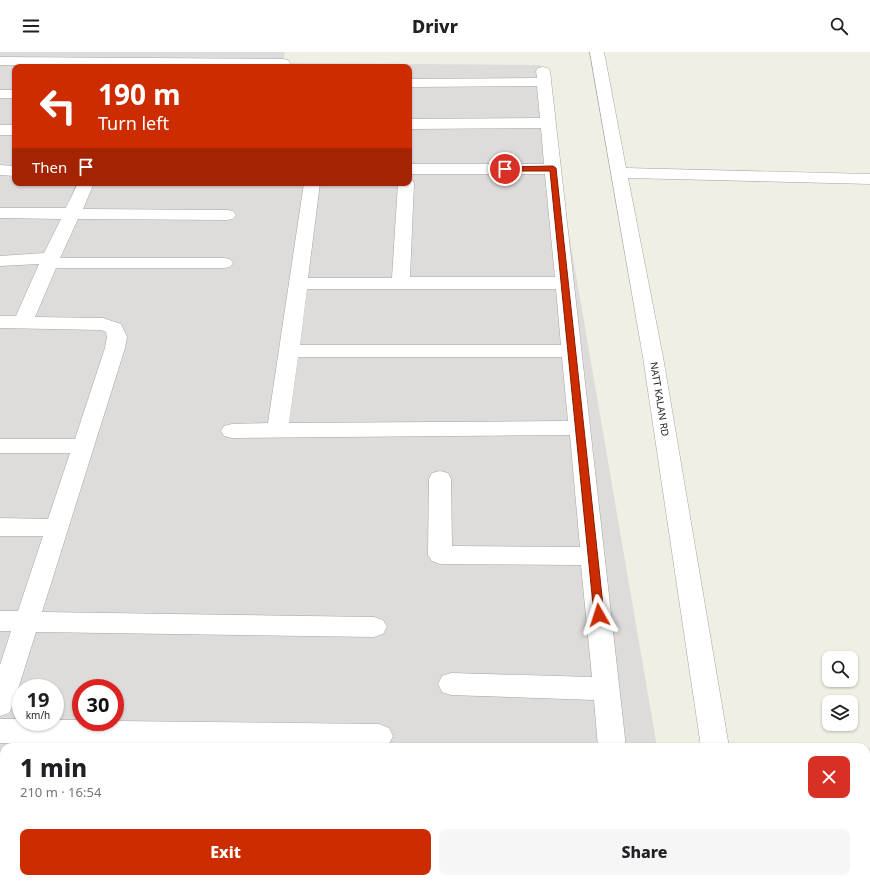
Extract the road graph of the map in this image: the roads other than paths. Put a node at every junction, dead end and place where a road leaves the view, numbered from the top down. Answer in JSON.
{"nodes":[{"id":1,"x":597,"y":52,"type":"edge"},
{"id":2,"x":142,"y":61,"type":"edge"},
{"id":3,"x":0,"y":62,"type":"edge"},
{"id":4,"x":283,"y":63,"type":"dead end"},
{"id":5,"x":412,"y":83,"type":"edge"},
{"id":6,"x":0,"y":94,"type":"edge"},
{"id":7,"x":12,"y":94,"type":"edge"},
{"id":8,"x":548,"y":123,"type":"junction"},
{"id":9,"x":412,"y":124,"type":"edge"},
{"id":10,"x":0,"y":130,"type":"edge"},
{"id":11,"x":12,"y":130,"type":"edge"},
{"id":12,"x":553,"y":168,"type":"junction"},
{"id":13,"x":412,"y":169,"type":"edge"},
{"id":14,"x":0,"y":170,"type":"edge"},
{"id":15,"x":12,"y":170,"type":"edge"},
{"id":16,"x":619,"y":173,"type":"junction"},
{"id":17,"x":870,"y":179,"type":"edge"},
{"id":18,"x":85,"y":186,"type":"edge"},
{"id":19,"x":312,"y":186,"type":"edge"},
{"id":20,"x":406,"y":186,"type":"edge"},
{"id":21,"x":0,"y":213,"type":"edge"},
{"id":22,"x":72,"y":214,"type":"junction"},
{"id":23,"x":228,"y":216,"type":"dead end"},
{"id":24,"x":50,"y":261,"type":"junction"},
{"id":25,"x":0,"y":262,"type":"edge"},
{"id":26,"x":224,"y":263,"type":"dead end"},
{"id":27,"x":401,"y":283,"type":"junction"},
{"id":28,"x":565,"y":283,"type":"junction"},
{"id":29,"x":298,"y":284,"type":"junction"},
{"id":30,"x":0,"y":322,"type":"edge"},
{"id":31,"x":23,"y":322,"type":"junction"},
{"id":32,"x":571,"y":350,"type":"junction"},
{"id":33,"x":289,"y":351,"type":"junction"},
{"id":34,"x":579,"y":428,"type":"junction"},
{"id":35,"x":278,"y":430,"type":"junction"},
{"id":36,"x":232,"y":431,"type":"dead end"},
{"id":37,"x":0,"y":446,"type":"edge"},
{"id":38,"x":84,"y":446,"type":"junction"},
{"id":39,"x":440,"y":479,"type":"dead end"},
{"id":40,"x":0,"y":527,"type":"edge"},
{"id":41,"x":57,"y":528,"type":"junction"},
{"id":42,"x":593,"y":556,"type":"junction"},
{"id":43,"x":0,"y":621,"type":"edge"},
{"id":44,"x":28,"y":621,"type":"junction"},
{"id":45,"x":374,"y":627,"type":"dead end"},
{"id":46,"x":451,"y":684,"type":"dead end"},
{"id":47,"x":606,"y":689,"type":"junction"},
{"id":48,"x":0,"y":705,"type":"edge"},
{"id":49,"x":0,"y":731,"type":"edge"},
{"id":50,"x":379,"y":736,"type":"dead end"},
{"id":51,"x":612,"y":743,"type":"edge"},
{"id":52,"x":715,"y":743,"type":"edge"}],
"edges":[{"from":1,"to":16,"type":"street","name":"NATT KALAN RD"},
{"from":2,"to":3,"type":"street"},
{"from":2,"to":4,"type":"street"},
{"from":5,"to":8,"type":"street"},
{"from":6,"to":7,"type":"street"},
{"from":8,"to":9,"type":"street"},
{"from":8,"to":12,"type":"street"},
{"from":10,"to":11,"type":"street"},
{"from":12,"to":13,"type":"street"},
{"from":12,"to":28,"type":"street"},
{"from":14,"to":15,"type":"street"},
{"from":16,"to":17,"type":"street"},
{"from":16,"to":52,"type":"street","name":"NATT KALAN RD"},
{"from":18,"to":22,"type":"street"},
{"from":19,"to":29,"type":"street"},
{"from":20,"to":27,"type":"street"},
{"from":21,"to":22,"type":"street"},
{"from":22,"to":23,"type":"street"},
{"from":22,"to":24,"type":"street"},
{"from":24,"to":25,"type":"street"},
{"from":24,"to":26,"type":"street"},
{"from":24,"to":31,"type":"street"},
{"from":27,"to":28,"type":"street"},
{"from":27,"to":29,"type":"street"},
{"from":28,"to":32,"type":"street"},
{"from":29,"to":33,"type":"street"},
{"from":30,"to":31,"type":"street"},
{"from":31,"to":38,"type":"street"},
{"from":32,"to":33,"type":"street"},
{"from":32,"to":34,"type":"street"},
{"from":33,"to":35,"type":"street"},
{"from":34,"to":35,"type":"street"},
{"from":34,"to":42,"type":"street"},
{"from":35,"to":36,"type":"street"},
{"from":37,"to":38,"type":"street"},
{"from":38,"to":41,"type":"street"},
{"from":39,"to":42,"type":"street"},
{"from":40,"to":41,"type":"street"},
{"from":41,"to":44,"type":"street"},
{"from":42,"to":47,"type":"street"},
{"from":43,"to":44,"type":"street"},
{"from":44,"to":45,"type":"street"},
{"from":44,"to":48,"type":"street"},
{"from":46,"to":47,"type":"street"},
{"from":47,"to":51,"type":"street"},
{"from":49,"to":50,"type":"street"}]}
